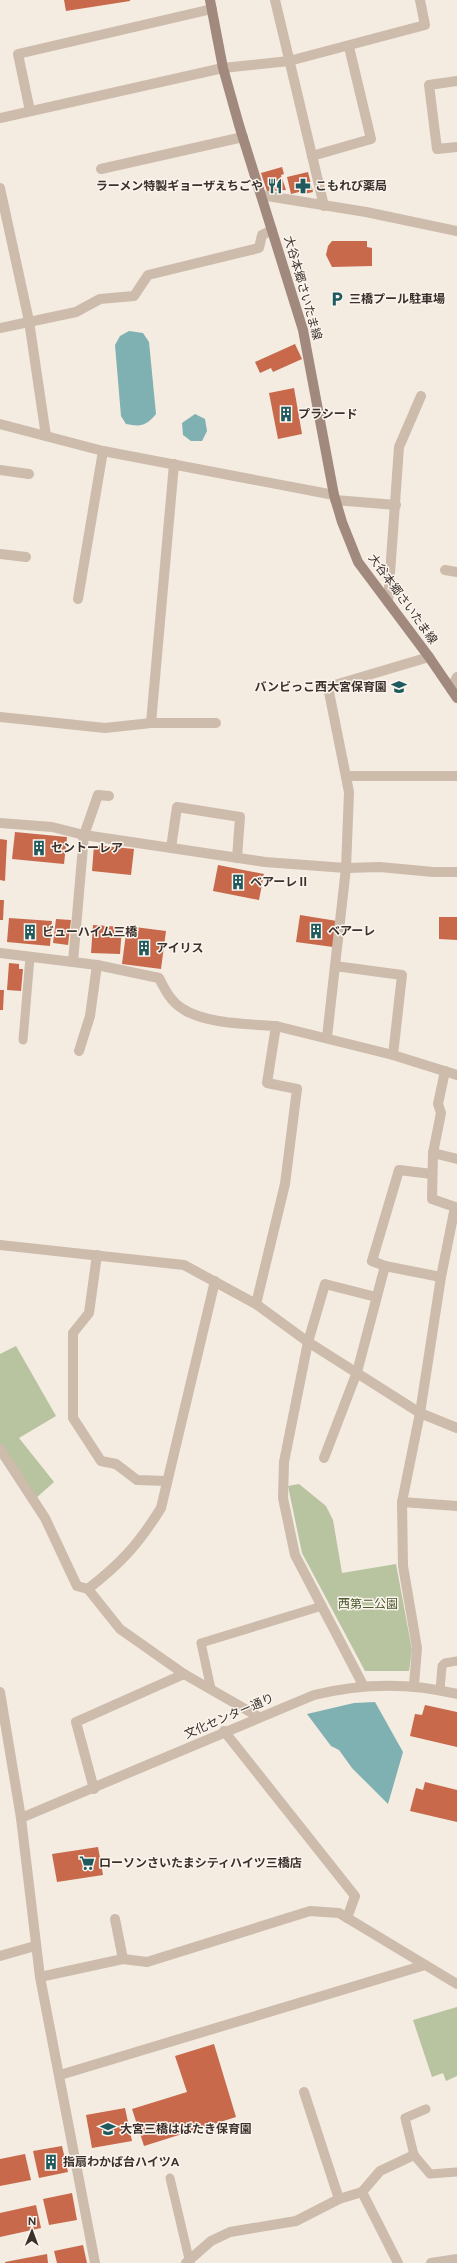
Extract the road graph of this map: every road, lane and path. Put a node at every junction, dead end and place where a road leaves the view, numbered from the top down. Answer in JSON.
{"nodes":[{"id":1,"x":274,"y":0,"type":"edge"},
{"id":2,"x":420,"y":0,"type":"edge"},
{"id":3,"x":211,"y":4,"type":"edge"},
{"id":4,"x":349,"y":47,"type":"junction"},
{"id":5,"x":289,"y":61,"type":"junction"},
{"id":6,"x":223,"y":68,"type":"junction"},
{"id":7,"x":457,"y":81,"type":"edge"},
{"id":8,"x":30,"y":111,"type":"junction"},
{"id":9,"x":0,"y":118,"type":"edge"},
{"id":10,"x":243,"y":137,"type":"junction"},
{"id":11,"x":457,"y":147,"type":"edge"},
{"id":12,"x":312,"y":156,"type":"junction"},
{"id":13,"x":102,"y":169,"type":"dead end"},
{"id":14,"x":0,"y":188,"type":"edge"},
{"id":15,"x":261,"y":195,"type":"junction"},
{"id":16,"x":324,"y":206,"type":"junction"},
{"id":17,"x":272,"y":230,"type":"junction"},
{"id":18,"x":457,"y":231,"type":"edge"},
{"id":19,"x":29,"y":321,"type":"junction"},
{"id":20,"x":0,"y":328,"type":"edge"},
{"id":21,"x":421,"y":396,"type":"dead end"},
{"id":22,"x":0,"y":424,"type":"edge"},
{"id":23,"x":46,"y":436,"type":"junction"},
{"id":24,"x":103,"y":451,"type":"junction"},
{"id":25,"x":174,"y":464,"type":"junction"},
{"id":26,"x":0,"y":470,"type":"edge"},
{"id":27,"x":29,"y":474,"type":"dead end"},
{"id":28,"x":334,"y":498,"type":"junction"},
{"id":29,"x":396,"y":505,"type":"junction"},
{"id":30,"x":0,"y":554,"type":"edge"},
{"id":31,"x":26,"y":557,"type":"dead end"},
{"id":32,"x":445,"y":570,"type":"dead end"},
{"id":33,"x":457,"y":572,"type":"edge"},
{"id":34,"x":78,"y":599,"type":"dead end"},
{"id":35,"x":388,"y":602,"type":"junction"},
{"id":36,"x":430,"y":657,"type":"junction"},
{"id":37,"x":457,"y":677,"type":"edge"},
{"id":38,"x":451,"y":689,"type":"junction"},
{"id":39,"x":457,"y":698,"type":"edge"},
{"id":40,"x":0,"y":717,"type":"edge"},
{"id":41,"x":151,"y":723,"type":"junction"},
{"id":42,"x":216,"y":723,"type":"dead end"},
{"id":43,"x":346,"y":776,"type":"junction"},
{"id":44,"x":457,"y":776,"type":"edge"},
{"id":45,"x":109,"y":796,"type":"dead end"},
{"id":46,"x":0,"y":822,"type":"edge"},
{"id":47,"x":84,"y":835,"type":"junction"},
{"id":48,"x":171,"y":848,"type":"junction"},
{"id":49,"x":237,"y":858,"type":"junction"},
{"id":50,"x":346,"y":868,"type":"junction"},
{"id":51,"x":457,"y":872,"type":"edge"},
{"id":52,"x":0,"y":953,"type":"edge"},
{"id":53,"x":30,"y":957,"type":"junction"},
{"id":54,"x":73,"y":962,"type":"junction"},
{"id":55,"x":97,"y":966,"type":"junction"},
{"id":56,"x":335,"y":966,"type":"junction"},
{"id":57,"x":276,"y":1026,"type":"junction"},
{"id":58,"x":327,"y":1037,"type":"junction"},
{"id":59,"x":23,"y":1040,"type":"dead end"},
{"id":60,"x":79,"y":1051,"type":"dead end"},
{"id":61,"x":393,"y":1055,"type":"junction"},
{"id":62,"x":445,"y":1071,"type":"junction"},
{"id":63,"x":457,"y":1075,"type":"edge"},
{"id":64,"x":433,"y":1153,"type":"junction"},
{"id":65,"x":457,"y":1159,"type":"edge"},
{"id":66,"x":432,"y":1174,"type":"junction"},
{"id":67,"x":456,"y":1207,"type":"edge"},
{"id":68,"x":0,"y":1245,"type":"edge"},
{"id":69,"x":97,"y":1255,"type":"junction"},
{"id":70,"x":385,"y":1266,"type":"junction"},
{"id":71,"x":441,"y":1277,"type":"junction"},
{"id":72,"x":215,"y":1282,"type":"junction"},
{"id":73,"x":376,"y":1297,"type":"junction"},
{"id":74,"x":256,"y":1304,"type":"junction"},
{"id":75,"x":308,"y":1342,"type":"junction"},
{"id":76,"x":357,"y":1372,"type":"junction"},
{"id":77,"x":420,"y":1413,"type":"junction"},
{"id":78,"x":457,"y":1428,"type":"edge"},
{"id":79,"x":0,"y":1449,"type":"edge"},
{"id":80,"x":324,"y":1458,"type":"dead end"},
{"id":81,"x":167,"y":1481,"type":"junction"},
{"id":82,"x":402,"y":1502,"type":"junction"},
{"id":83,"x":457,"y":1506,"type":"edge"},
{"id":84,"x":88,"y":1589,"type":"junction"},
{"id":85,"x":322,"y":1606,"type":"junction"},
{"id":86,"x":457,"y":1661,"type":"edge"},
{"id":87,"x":184,"y":1674,"type":"junction"},
{"id":88,"x":363,"y":1685,"type":"junction"},
{"id":89,"x":414,"y":1685,"type":"junction"},
{"id":90,"x":211,"y":1689,"type":"junction"},
{"id":91,"x":440,"y":1690,"type":"junction"},
{"id":92,"x":0,"y":1692,"type":"edge"},
{"id":93,"x":457,"y":1694,"type":"edge"},
{"id":94,"x":1,"y":1704,"type":"edge"},
{"id":95,"x":259,"y":1718,"type":"junction"},
{"id":96,"x":224,"y":1731,"type":"junction"},
{"id":97,"x":94,"y":1789,"type":"junction"},
{"id":98,"x":21,"y":1818,"type":"junction"},
{"id":99,"x":347,"y":1918,"type":"junction"},
{"id":100,"x":115,"y":1919,"type":"dead end"},
{"id":101,"x":35,"y":1946,"type":"junction"},
{"id":102,"x":0,"y":1956,"type":"edge"},
{"id":103,"x":123,"y":1960,"type":"junction"},
{"id":104,"x":425,"y":1965,"type":"junction"},
{"id":105,"x":40,"y":1977,"type":"junction"},
{"id":106,"x":457,"y":1984,"type":"edge"},
{"id":107,"x":60,"y":2075,"type":"junction"},
{"id":108,"x":304,"y":2092,"type":"dead end"},
{"id":109,"x":426,"y":2109,"type":"dead end"},
{"id":110,"x":414,"y":2155,"type":"junction"},
{"id":111,"x":457,"y":2172,"type":"edge"},
{"id":112,"x":170,"y":2178,"type":"dead end"},
{"id":113,"x":362,"y":2192,"type":"junction"},
{"id":114,"x":339,"y":2200,"type":"junction"},
{"id":115,"x":457,"y":2259,"type":"edge"},
{"id":116,"x":188,"y":2262,"type":"edge"},
{"id":117,"x":95,"y":2263,"type":"edge"},
{"id":118,"x":398,"y":2263,"type":"edge"},
{"id":119,"x":431,"y":2263,"type":"edge"}],
"edges":[{"from":1,"to":5,"type":"street"},
{"from":2,"to":4,"type":"street"},
{"from":3,"to":6,"type":"main road","name":"大谷本郷さいたま線"},
{"from":3,"to":8,"type":"street"},
{"from":4,"to":5,"type":"street"},
{"from":4,"to":12,"type":"street"},
{"from":5,"to":6,"type":"street"},
{"from":5,"to":12,"type":"street"},
{"from":6,"to":8,"type":"street"},
{"from":6,"to":10,"type":"main road","name":"大谷本郷さいたま線"},
{"from":7,"to":11,"type":"street"},
{"from":8,"to":9,"type":"street"},
{"from":10,"to":13,"type":"street"},
{"from":10,"to":15,"type":"main road","name":"大谷本郷さいたま線"},
{"from":12,"to":16,"type":"street"},
{"from":14,"to":19,"type":"street"},
{"from":15,"to":16,"type":"street"},
{"from":15,"to":17,"type":"main road","name":"大谷本郷さいたま線"},
{"from":16,"to":18,"type":"street"},
{"from":17,"to":19,"type":"street"},
{"from":17,"to":28,"type":"main road","name":"大谷本郷さいたま線"},
{"from":19,"to":20,"type":"street"},
{"from":19,"to":23,"type":"street"},
{"from":21,"to":29,"type":"street"},
{"from":22,"to":23,"type":"street"},
{"from":23,"to":24,"type":"street"},
{"from":24,"to":25,"type":"street"},
{"from":24,"to":34,"type":"street"},
{"from":25,"to":28,"type":"street"},
{"from":25,"to":41,"type":"street"},
{"from":26,"to":27,"type":"street"},
{"from":28,"to":29,"type":"street"},
{"from":28,"to":35,"type":"main road","name":"大谷本郷さいたま線"},
{"from":29,"to":35,"type":"street"},
{"from":30,"to":31,"type":"street"},
{"from":32,"to":33,"type":"street"},
{"from":35,"to":36,"type":"main road","name":"大谷本郷さいたま線"},
{"from":36,"to":38,"type":"main road","name":"大谷本郷さいたま線"},
{"from":36,"to":43,"type":"street"},
{"from":37,"to":38,"type":"street"},
{"from":38,"to":39,"type":"main road","name":"大谷本郷さいたま線"},
{"from":40,"to":41,"type":"street"},
{"from":41,"to":42,"type":"street"},
{"from":43,"to":44,"type":"street"},
{"from":43,"to":50,"type":"street"},
{"from":45,"to":47,"type":"street"},
{"from":46,"to":47,"type":"street"},
{"from":47,"to":48,"type":"street"},
{"from":47,"to":54,"type":"street"},
{"from":48,"to":49,"type":"street"},
{"from":48,"to":49,"type":"street"},
{"from":49,"to":50,"type":"street"},
{"from":50,"to":51,"type":"street"},
{"from":50,"to":56,"type":"street"},
{"from":52,"to":53,"type":"street"},
{"from":53,"to":54,"type":"street"},
{"from":53,"to":59,"type":"lane"},
{"from":54,"to":55,"type":"street"},
{"from":55,"to":57,"type":"street"},
{"from":55,"to":60,"type":"street"},
{"from":56,"to":58,"type":"street"},
{"from":56,"to":61,"type":"street"},
{"from":57,"to":58,"type":"street"},
{"from":57,"to":74,"type":"street"},
{"from":58,"to":61,"type":"street"},
{"from":61,"to":62,"type":"street"},
{"from":62,"to":63,"type":"street"},
{"from":62,"to":64,"type":"street"},
{"from":64,"to":65,"type":"street"},
{"from":64,"to":66,"type":"street"},
{"from":66,"to":67,"type":"street"},
{"from":66,"to":70,"type":"street"},
{"from":67,"to":71,"type":"street"},
{"from":68,"to":69,"type":"street"},
{"from":69,"to":72,"type":"street"},
{"from":69,"to":81,"type":"street"},
{"from":70,"to":71,"type":"street"},
{"from":70,"to":73,"type":"street"},
{"from":71,"to":77,"type":"street"},
{"from":72,"to":74,"type":"street"},
{"from":72,"to":81,"type":"street"},
{"from":73,"to":75,"type":"street"},
{"from":73,"to":76,"type":"street"},
{"from":74,"to":75,"type":"street"},
{"from":75,"to":76,"type":"street"},
{"from":75,"to":85,"type":"street"},
{"from":76,"to":77,"type":"street"},
{"from":76,"to":80,"type":"street"},
{"from":77,"to":78,"type":"street"},
{"from":77,"to":82,"type":"street"},
{"from":79,"to":84,"type":"street"},
{"from":81,"to":84,"type":"street"},
{"from":82,"to":83,"type":"street"},
{"from":82,"to":89,"type":"street"},
{"from":84,"to":87,"type":"street"},
{"from":85,"to":88,"type":"street"},
{"from":85,"to":90,"type":"lane"},
{"from":86,"to":91,"type":"lane"},
{"from":87,"to":90,"type":"street"},
{"from":87,"to":97,"type":"street"},
{"from":88,"to":89,"type":"street","name":"文化センター通り"},
{"from":88,"to":95,"type":"street","name":"文化センター通り"},
{"from":89,"to":91,"type":"street","name":"文化センター通り"},
{"from":90,"to":95,"type":"street"},
{"from":91,"to":93,"type":"street","name":"文化センター通り"},
{"from":92,"to":94,"type":"street"},
{"from":94,"to":98,"type":"street"},
{"from":95,"to":96,"type":"street","name":"文化センター通り"},
{"from":96,"to":97,"type":"street","name":"文化センター通り"},
{"from":96,"to":99,"type":"street"},
{"from":97,"to":98,"type":"street","name":"文化センター通り"},
{"from":98,"to":101,"type":"street"},
{"from":99,"to":103,"type":"street"},
{"from":99,"to":104,"type":"street"},
{"from":100,"to":103,"type":"street"},
{"from":101,"to":102,"type":"street"},
{"from":101,"to":105,"type":"street"},
{"from":103,"to":105,"type":"street"},
{"from":104,"to":106,"type":"street"},
{"from":104,"to":107,"type":"street"},
{"from":105,"to":107,"type":"street"},
{"from":107,"to":117,"type":"street"},
{"from":108,"to":114,"type":"street"},
{"from":109,"to":110,"type":"lane"},
{"from":110,"to":111,"type":"lane"},
{"from":110,"to":113,"type":"street"},
{"from":112,"to":116,"type":"lane"},
{"from":113,"to":114,"type":"street"},
{"from":113,"to":118,"type":"street"},
{"from":114,"to":116,"type":"street"},
{"from":115,"to":119,"type":"street"}]}
